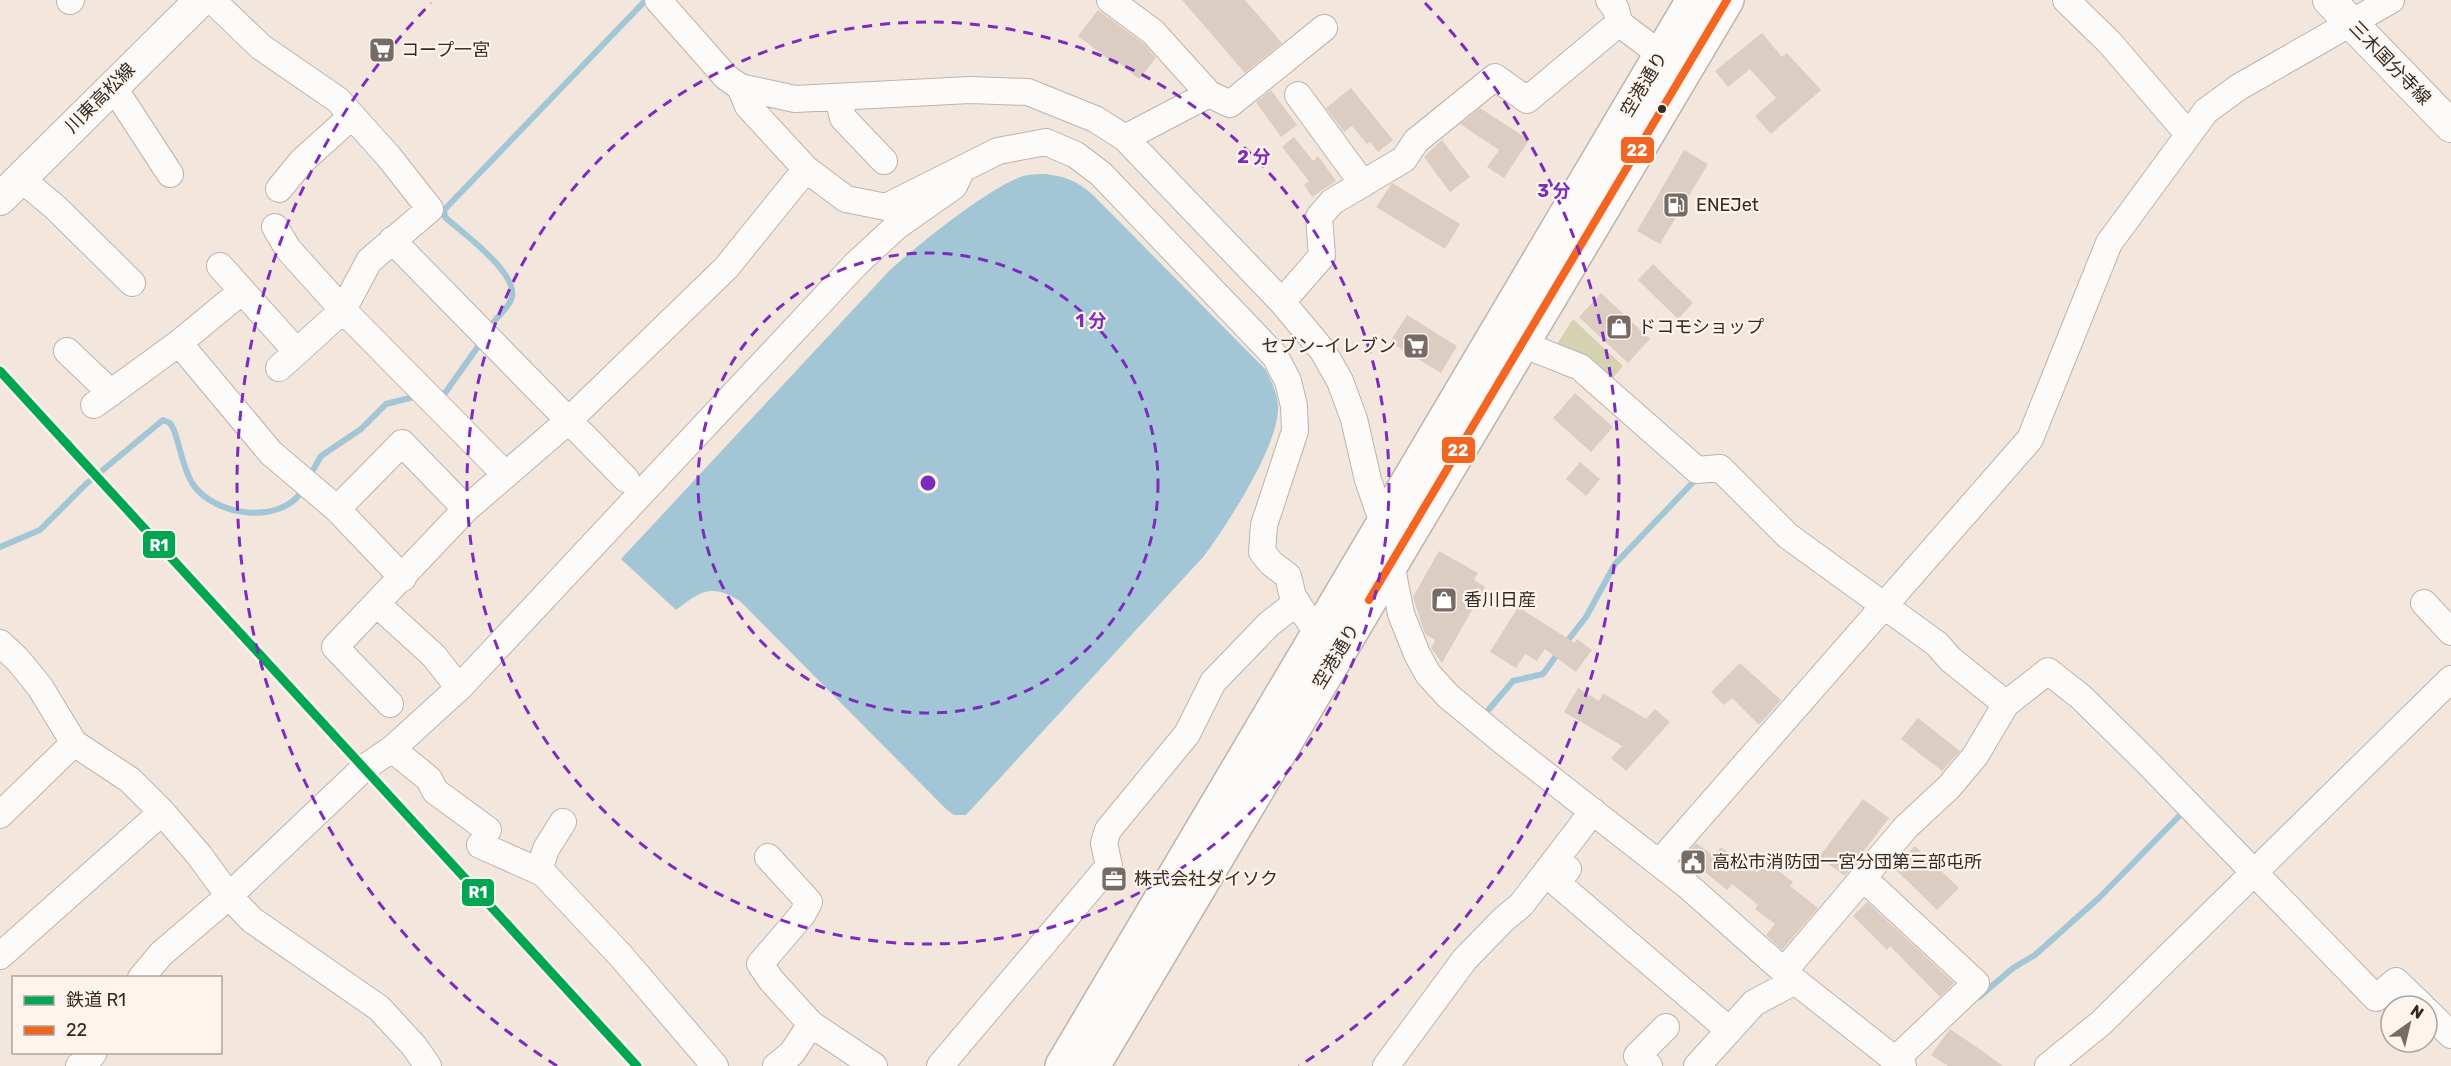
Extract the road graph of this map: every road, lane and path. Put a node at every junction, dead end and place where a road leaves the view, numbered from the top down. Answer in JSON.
{"nodes":[{"id":1,"x":203,"y":0,"type":"edge"},
{"id":2,"x":658,"y":0,"type":"edge"},
{"id":3,"x":1110,"y":0,"type":"edge"},
{"id":4,"x":1609,"y":0,"type":"edge"},
{"id":5,"x":1693,"y":0,"type":"edge"},
{"id":6,"x":1727,"y":0,"type":"edge"},
{"id":7,"x":2066,"y":0,"type":"edge"},
{"id":8,"x":2329,"y":0,"type":"edge"},
{"id":9,"x":2391,"y":0,"type":"edge"},
{"id":10,"x":2351,"y":22,"type":"junction"},
{"id":11,"x":1619,"y":23,"type":"junction"},
{"id":12,"x":1324,"y":28,"type":"dead end"},
{"id":13,"x":1661,"y":55,"type":"junction"},
{"id":14,"x":112,"y":85,"type":"junction"},
{"id":15,"x":740,"y":87,"type":"junction"},
{"id":16,"x":1209,"y":94,"type":"junction"},
{"id":17,"x":1298,"y":95,"type":"dead end"},
{"id":18,"x":838,"y":97,"type":"junction"},
{"id":19,"x":352,"y":116,"type":"junction"},
{"id":20,"x":2451,"y":126,"type":"edge"},
{"id":21,"x":2188,"y":134,"type":"junction"},
{"id":22,"x":1125,"y":138,"type":"junction"},
{"id":23,"x":884,"y":161,"type":"dead end"},
{"id":24,"x":807,"y":169,"type":"junction"},
{"id":25,"x":961,"y":171,"type":"junction"},
{"id":26,"x":170,"y":174,"type":"dead end"},
{"id":27,"x":1363,"y":184,"type":"junction"},
{"id":28,"x":10,"y":188,"type":"edge"},
{"id":29,"x":279,"y":189,"type":"dead end"},
{"id":30,"x":275,"y":227,"type":"dead end"},
{"id":31,"x":392,"y":240,"type":"junction"},
{"id":32,"x":220,"y":266,"type":"dead end"},
{"id":33,"x":132,"y":283,"type":"dead end"},
{"id":34,"x":242,"y":291,"type":"junction"},
{"id":35,"x":1282,"y":302,"type":"junction"},
{"id":36,"x":343,"y":310,"type":"junction"},
{"id":37,"x":179,"y":343,"type":"junction"},
{"id":38,"x":1522,"y":344,"type":"junction"},
{"id":39,"x":67,"y":351,"type":"dead end"},
{"id":40,"x":567,"y":422,"type":"junction"},
{"id":41,"x":506,"y":475,"type":"junction"},
{"id":42,"x":626,"y":479,"type":"dead end"},
{"id":43,"x":466,"y":509,"type":"junction"},
{"id":44,"x":337,"y":510,"type":"junction"},
{"id":45,"x":1383,"y":523,"type":"junction"},
{"id":46,"x":1391,"y":564,"type":"junction"},
{"id":47,"x":403,"y":578,"type":"junction"},
{"id":48,"x":1297,"y":602,"type":"junction"},
{"id":49,"x":2424,"y":603,"type":"dead end"},
{"id":50,"x":378,"y":605,"type":"junction"},
{"id":51,"x":1883,"y":608,"type":"junction"},
{"id":52,"x":2451,"y":632,"type":"edge"},
{"id":53,"x":1330,"y":640,"type":"junction"},
{"id":54,"x":0,"y":643,"type":"edge"},
{"id":55,"x":2451,"y":680,"type":"edge"},
{"id":56,"x":459,"y":688,"type":"junction"},
{"id":57,"x":390,"y":704,"type":"dead end"},
{"id":58,"x":2006,"y":705,"type":"junction"},
{"id":59,"x":74,"y":743,"type":"junction"},
{"id":60,"x":392,"y":748,"type":"junction"},
{"id":61,"x":1593,"y":811,"type":"junction"},
{"id":62,"x":162,"y":812,"type":"junction"},
{"id":63,"x":0,"y":815,"type":"edge"},
{"id":64,"x":562,"y":822,"type":"dead end"},
{"id":65,"x":768,"y":856,"type":"dead end"},
{"id":66,"x":1659,"y":863,"type":"junction"},
{"id":67,"x":1568,"y":869,"type":"dead end"},
{"id":68,"x":539,"y":870,"type":"junction"},
{"id":69,"x":2254,"y":872,"type":"junction"},
{"id":70,"x":1875,"y":889,"type":"dead end"},
{"id":71,"x":229,"y":896,"type":"junction"},
{"id":72,"x":0,"y":956,"type":"edge"},
{"id":73,"x":143,"y":976,"type":"edge"},
{"id":74,"x":1790,"y":976,"type":"junction"},
{"id":75,"x":2382,"y":994,"type":"edge"},
{"id":76,"x":2410,"y":994,"type":"edge"},
{"id":77,"x":2379,"y":996,"type":"edge"},
{"id":78,"x":2439,"y":1023,"type":"edge"},
{"id":79,"x":811,"y":1024,"type":"junction"},
{"id":80,"x":1101,"y":1026,"type":"junction"},
{"id":81,"x":1666,"y":1028,"type":"dead end"},
{"id":82,"x":1729,"y":1030,"type":"junction"},
{"id":83,"x":2451,"y":1035,"type":"edge"},
{"id":84,"x":93,"y":1054,"type":"edge"},
{"id":85,"x":1899,"y":1063,"type":"edge"},
{"id":86,"x":79,"y":1066,"type":"edge"},
{"id":87,"x":428,"y":1066,"type":"edge"},
{"id":88,"x":715,"y":1066,"type":"edge"},
{"id":89,"x":776,"y":1066,"type":"edge"},
{"id":90,"x":874,"y":1066,"type":"edge"},
{"id":91,"x":940,"y":1066,"type":"edge"},
{"id":92,"x":1045,"y":1066,"type":"edge"},
{"id":93,"x":1062,"y":1066,"type":"edge"},
{"id":94,"x":1093,"y":1066,"type":"edge"},
{"id":95,"x":1117,"y":1066,"type":"edge"},
{"id":96,"x":1386,"y":1066,"type":"edge"},
{"id":97,"x":1649,"y":1066,"type":"edge"},
{"id":98,"x":1697,"y":1066,"type":"edge"},
{"id":99,"x":2048,"y":1066,"type":"edge"}],
"edges":[{"from":1,"to":14,"type":"main road","name":"川東高松線"},
{"from":1,"to":19,"type":"street"},
{"from":2,"to":15,"type":"street"},
{"from":3,"to":16,"type":"street"},
{"from":4,"to":11,"type":"street"},
{"from":5,"to":13,"type":"highway","name":"空港通り"},
{"from":6,"to":38,"type":"highway","name":"空港通り"},
{"from":7,"to":21,"type":"street"},
{"from":8,"to":10,"type":"main road","name":"三木国分寺線"},
{"from":9,"to":10,"type":"street"},
{"from":10,"to":20,"type":"main road","name":"三木国分寺線"},
{"from":10,"to":21,"type":"street"},
{"from":11,"to":13,"type":"street"},
{"from":11,"to":27,"type":"street"},
{"from":12,"to":16,"type":"street"},
{"from":13,"to":45,"type":"highway","name":"空港通り"},
{"from":14,"to":26,"type":"street"},
{"from":14,"to":28,"type":"main road","name":"川東高松線"},
{"from":15,"to":18,"type":"street"},
{"from":15,"to":24,"type":"street"},
{"from":16,"to":22,"type":"street"},
{"from":17,"to":27,"type":"street"},
{"from":18,"to":22,"type":"street"},
{"from":18,"to":23,"type":"street"},
{"from":19,"to":29,"type":"street"},
{"from":19,"to":31,"type":"street"},
{"from":21,"to":51,"type":"street"},
{"from":22,"to":35,"type":"street"},
{"from":24,"to":25,"type":"street"},
{"from":24,"to":40,"type":"street"},
{"from":25,"to":48,"type":"street"},
{"from":25,"to":56,"type":"street"},
{"from":27,"to":35,"type":"street"},
{"from":28,"to":33,"type":"street"},
{"from":30,"to":36,"type":"street"},
{"from":31,"to":36,"type":"street"},
{"from":31,"to":40,"type":"street"},
{"from":32,"to":34,"type":"street"},
{"from":34,"to":36,"type":"street"},
{"from":34,"to":37,"type":"street"},
{"from":35,"to":45,"type":"street"},
{"from":36,"to":41,"type":"street"},
{"from":37,"to":39,"type":"street"},
{"from":37,"to":44,"type":"street"},
{"from":38,"to":46,"type":"highway","name":"空港通り"},
{"from":38,"to":51,"type":"street"},
{"from":40,"to":41,"type":"street"},
{"from":40,"to":42,"type":"street"},
{"from":41,"to":43,"type":"street"},
{"from":43,"to":44,"type":"street"},
{"from":43,"to":47,"type":"street"},
{"from":44,"to":47,"type":"street"},
{"from":45,"to":46,"type":"street"},
{"from":45,"to":53,"type":"highway","name":"空港通り"},
{"from":46,"to":53,"type":"highway","name":"空港通り"},
{"from":46,"to":61,"type":"street"},
{"from":47,"to":50,"type":"street"},
{"from":48,"to":53,"type":"street"},
{"from":48,"to":91,"type":"street"},
{"from":49,"to":52,"type":"street"},
{"from":50,"to":56,"type":"street"},
{"from":50,"to":57,"type":"street"},
{"from":51,"to":58,"type":"street"},
{"from":51,"to":66,"type":"street"},
{"from":53,"to":80,"type":"highway","name":"空港通り"},
{"from":53,"to":92,"type":"highway"},
{"from":53,"to":95,"type":"highway"},
{"from":54,"to":59,"type":"street"},
{"from":55,"to":69,"type":"street"},
{"from":56,"to":60,"type":"street"},
{"from":58,"to":69,"type":"street"},
{"from":58,"to":74,"type":"street"},
{"from":59,"to":62,"type":"street"},
{"from":59,"to":63,"type":"street"},
{"from":60,"to":68,"type":"street"},
{"from":60,"to":71,"type":"street"},
{"from":61,"to":66,"type":"street"},
{"from":61,"to":96,"type":"street"},
{"from":62,"to":71,"type":"street"},
{"from":62,"to":72,"type":"street"},
{"from":64,"to":68,"type":"street"},
{"from":65,"to":79,"type":"street"},
{"from":66,"to":74,"type":"street"},
{"from":67,"to":82,"type":"street"},
{"from":68,"to":88,"type":"street"},
{"from":69,"to":77,"type":"street"},
{"from":69,"to":99,"type":"street"},
{"from":70,"to":85,"type":"street"},
{"from":71,"to":73,"type":"street"},
{"from":71,"to":87,"type":"street"},
{"from":74,"to":82,"type":"street"},
{"from":74,"to":85,"type":"street"},
{"from":75,"to":76,"type":"street"},
{"from":78,"to":83,"type":"street"},
{"from":79,"to":89,"type":"street"},
{"from":79,"to":90,"type":"street"},
{"from":80,"to":93,"type":"highway","name":"空港通り"},
{"from":80,"to":94,"type":"highway","name":"空港通り"},
{"from":81,"to":97,"type":"street"},
{"from":82,"to":98,"type":"street"},
{"from":84,"to":86,"type":"street"}]}
